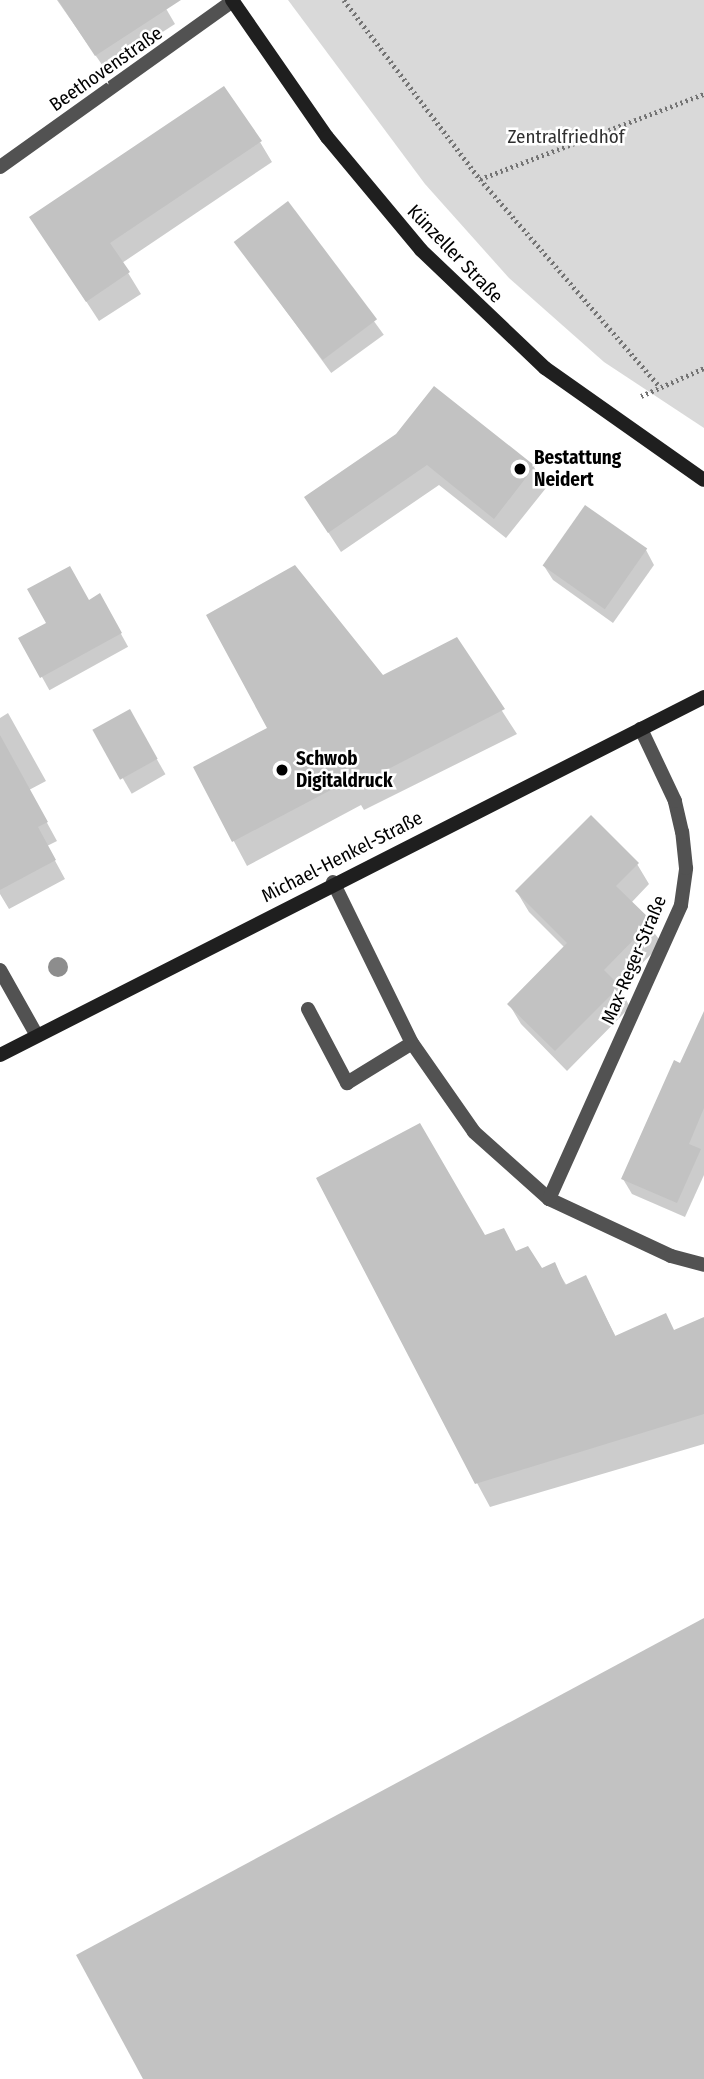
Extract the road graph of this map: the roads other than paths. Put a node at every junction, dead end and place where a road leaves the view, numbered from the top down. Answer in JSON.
{"nodes":[{"id":1,"x":233,"y":1,"type":"edge"},
{"id":2,"x":0,"y":167,"type":"edge"},
{"id":3,"x":704,"y":480,"type":"edge"},
{"id":4,"x":704,"y":697,"type":"edge"},
{"id":5,"x":641,"y":729,"type":"junction"},
{"id":6,"x":333,"y":882,"type":"junction"},
{"id":7,"x":0,"y":970,"type":"edge"},
{"id":8,"x":308,"y":1009,"type":"dead end"},
{"id":9,"x":36,"y":1034,"type":"junction"},
{"id":10,"x":412,"y":1043,"type":"junction"},
{"id":11,"x":0,"y":1055,"type":"edge"},
{"id":12,"x":549,"y":1199,"type":"junction"},
{"id":13,"x":704,"y":1265,"type":"edge"}],
"edges":[{"from":1,"to":2,"type":"street","name":"Beethovenstraße"},
{"from":1,"to":3,"type":"main road","name":"Künzeller Straße"},
{"from":4,"to":5,"type":"main road","name":"Michael-Henkel-Straße"},
{"from":5,"to":6,"type":"main road","name":"Michael-Henkel-Straße"},
{"from":5,"to":12,"type":"street","name":"Max-Reger-Straße"},
{"from":6,"to":9,"type":"main road","name":"Michael-Henkel-Straße"},
{"from":6,"to":10,"type":"street"},
{"from":7,"to":9,"type":"street"},
{"from":8,"to":10,"type":"street"},
{"from":9,"to":11,"type":"main road","name":"Michael-Henkel-Straße"},
{"from":10,"to":12,"type":"street"},
{"from":12,"to":13,"type":"street"}]}
